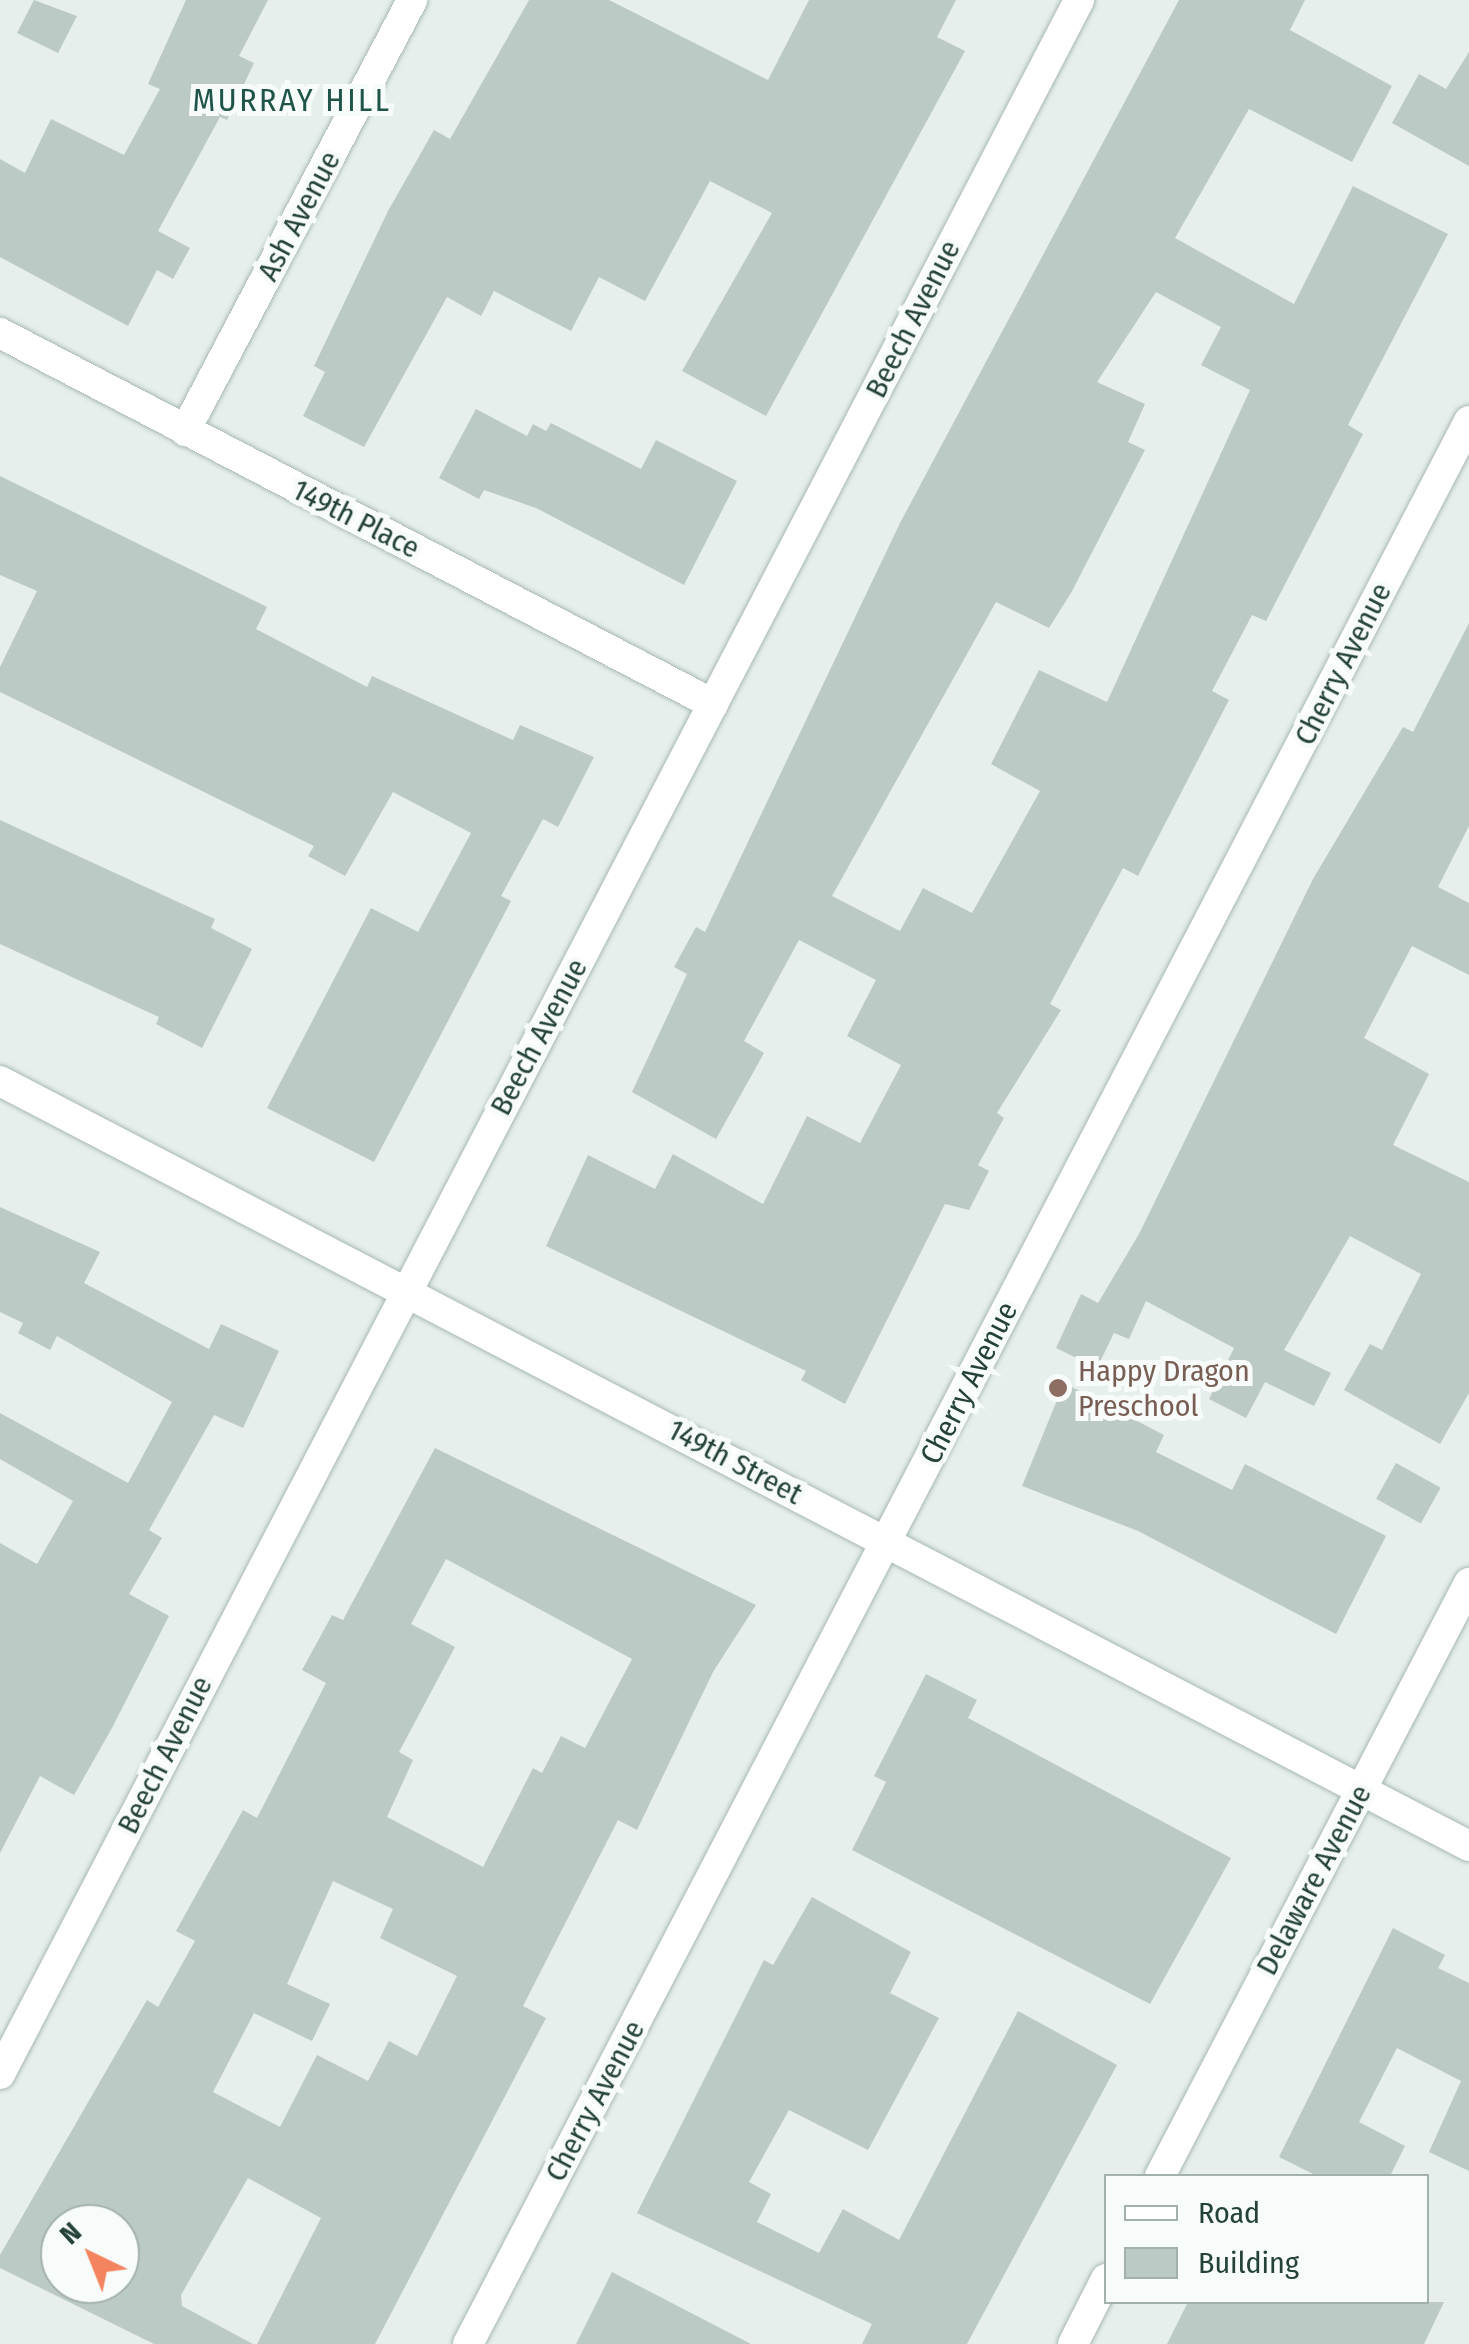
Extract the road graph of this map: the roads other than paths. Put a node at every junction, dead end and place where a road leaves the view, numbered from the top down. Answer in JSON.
{"nodes":[{"id":1,"x":412,"y":0,"type":"edge"},
{"id":2,"x":1079,"y":0,"type":"edge"},
{"id":3,"x":0,"y":333,"type":"edge"},
{"id":4,"x":1469,"y":421,"type":"edge"},
{"id":5,"x":185,"y":431,"type":"junction"},
{"id":6,"x":713,"y":704,"type":"junction"},
{"id":7,"x":0,"y":1082,"type":"edge"},
{"id":8,"x":406,"y":1290,"type":"junction"},
{"id":9,"x":886,"y":1541,"type":"junction"},
{"id":10,"x":1469,"y":1583,"type":"edge"},
{"id":11,"x":1361,"y":1790,"type":"junction"},
{"id":12,"x":1469,"y":1846,"type":"edge"},
{"id":13,"x":0,"y":2074,"type":"edge"},
{"id":14,"x":1161,"y":2174,"type":"edge"},
{"id":15,"x":1104,"y":2283,"type":"edge"},
{"id":16,"x":468,"y":2344,"type":"edge"},
{"id":17,"x":1073,"y":2344,"type":"edge"}],
"edges":[{"from":1,"to":5,"type":"street","name":"Ash Avenue"},
{"from":2,"to":6,"type":"street","name":"Beech Avenue"},
{"from":3,"to":5,"type":"street","name":"149th Place"},
{"from":4,"to":9,"type":"street","name":"Cherry Avenue"},
{"from":5,"to":6,"type":"street","name":"149th Place"},
{"from":6,"to":8,"type":"street","name":"Beech Avenue"},
{"from":7,"to":8,"type":"street","name":"149th Street"},
{"from":8,"to":9,"type":"street","name":"149th Street"},
{"from":8,"to":13,"type":"street","name":"Beech Avenue"},
{"from":9,"to":11,"type":"street","name":"149th Street"},
{"from":9,"to":16,"type":"street","name":"Cherry Avenue"},
{"from":10,"to":11,"type":"street","name":"Delaware Avenue"},
{"from":11,"to":12,"type":"street","name":"149th Street"},
{"from":11,"to":14,"type":"street","name":"Delaware Avenue"},
{"from":15,"to":17,"type":"street"}]}
